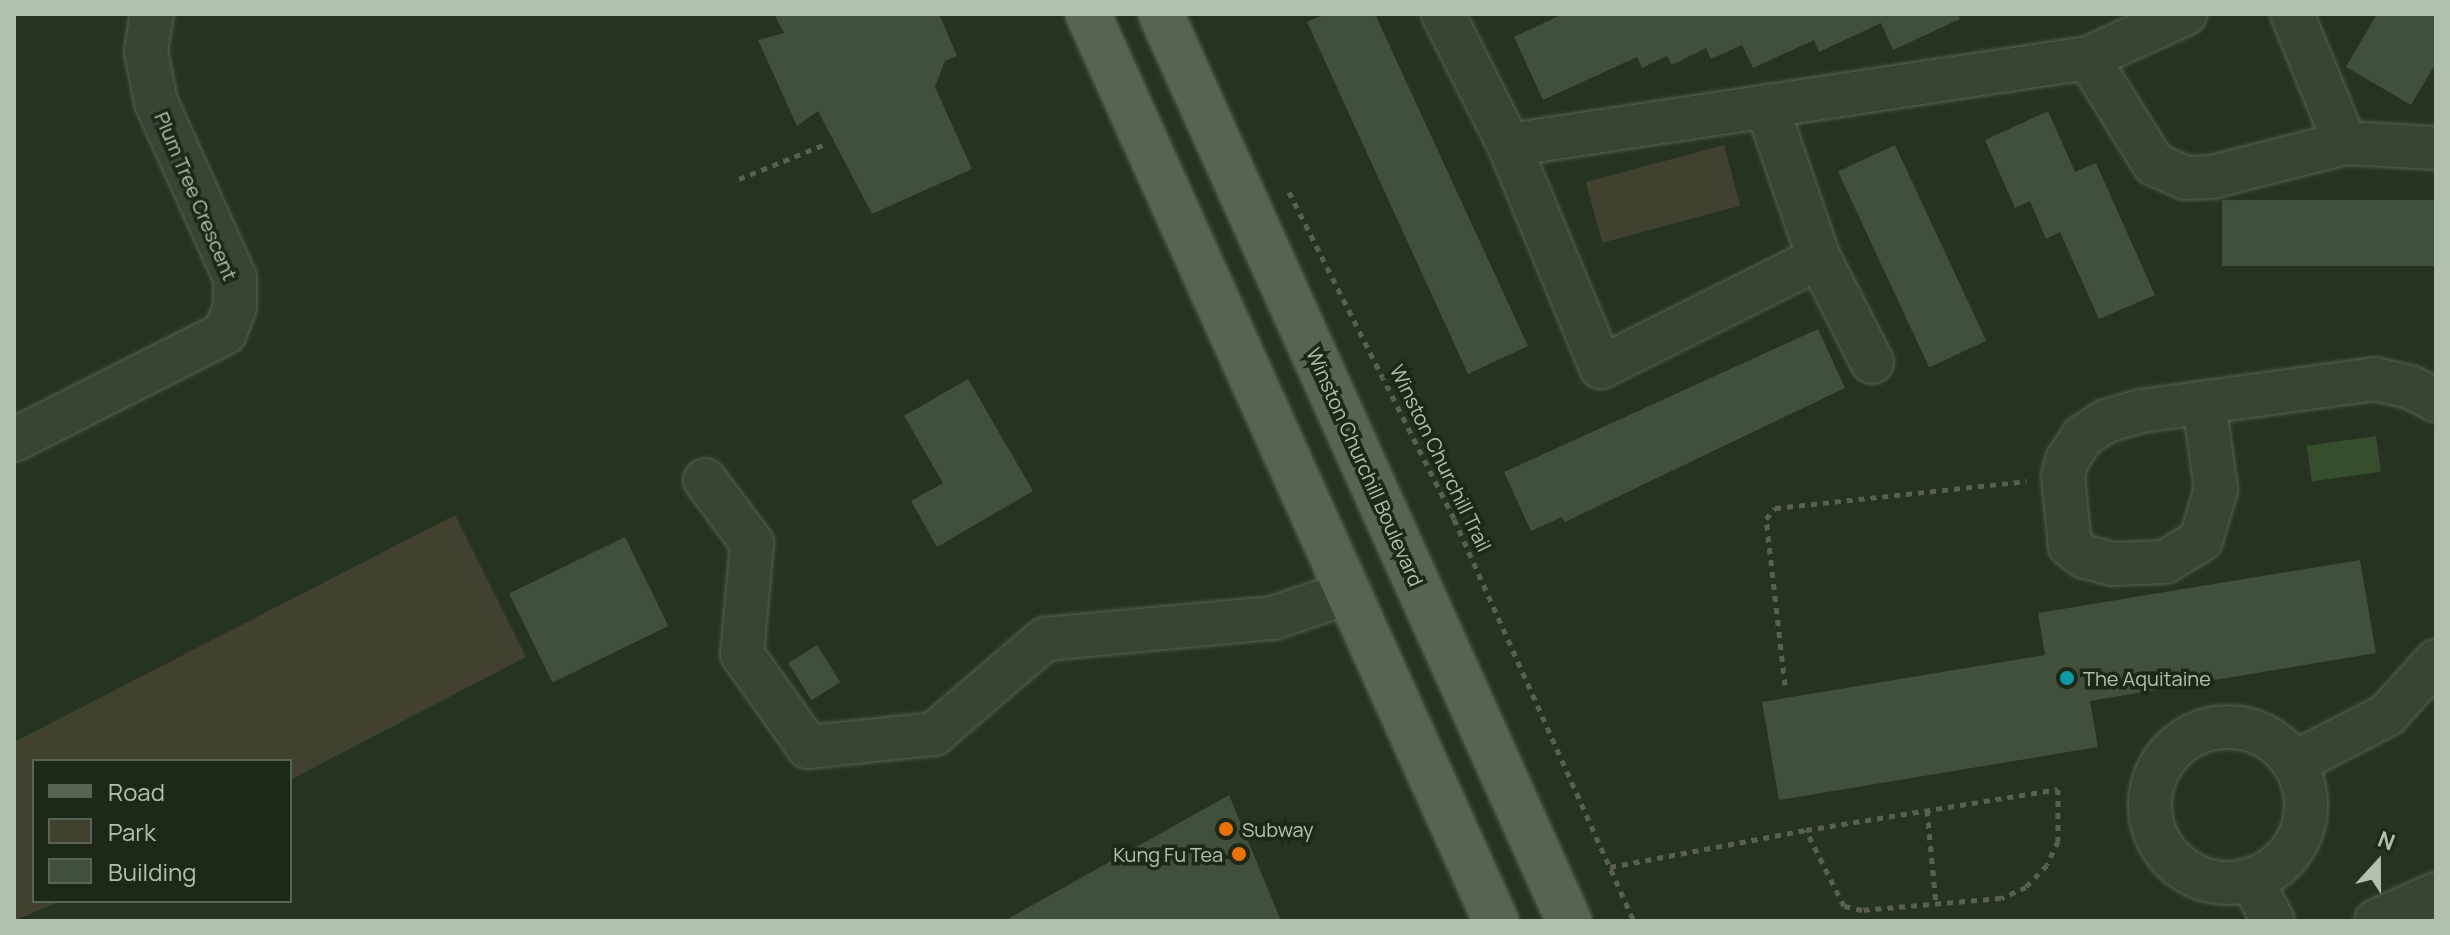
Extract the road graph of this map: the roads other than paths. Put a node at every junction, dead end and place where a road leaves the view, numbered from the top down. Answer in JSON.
{"nodes":[{"id":1,"x":152,"y":14,"type":"edge"},
{"id":2,"x":1088,"y":14,"type":"edge"},
{"id":3,"x":1161,"y":14,"type":"edge"},
{"id":4,"x":1443,"y":14,"type":"edge"},
{"id":5,"x":2185,"y":14,"type":"edge"},
{"id":6,"x":2292,"y":14,"type":"edge"},
{"id":7,"x":2088,"y":58,"type":"junction"},
{"id":8,"x":1768,"y":110,"type":"junction"},
{"id":9,"x":2345,"y":143,"type":"junction"},
{"id":10,"x":1509,"y":145,"type":"junction"},
{"id":11,"x":2436,"y":148,"type":"edge"},
{"id":12,"x":1819,"y":258,"type":"junction"},
{"id":13,"x":1872,"y":362,"type":"dead end"},
{"id":14,"x":2436,"y":400,"type":"edge"},
{"id":15,"x":2204,"y":404,"type":"junction"},
{"id":16,"x":14,"y":440,"type":"edge"},
{"id":17,"x":705,"y":480,"type":"dead end"},
{"id":18,"x":1350,"y":592,"type":"junction"},
{"id":19,"x":2436,"y":661,"type":"edge"},
{"id":20,"x":2294,"y":763,"type":"junction"},
{"id":21,"x":2251,"y":879,"type":"junction"},
{"id":22,"x":2436,"y":894,"type":"edge"},
{"id":23,"x":1496,"y":921,"type":"edge"},
{"id":24,"x":1569,"y":921,"type":"edge"},
{"id":25,"x":2273,"y":921,"type":"edge"},
{"id":26,"x":2376,"y":921,"type":"edge"}],
"edges":[{"from":1,"to":16,"type":"street","name":"Plum Tree Crescent"},
{"from":2,"to":18,"type":"main road"},
{"from":3,"to":24,"type":"main road","name":"Winston Churchill Boulevard"},
{"from":4,"to":10,"type":"street"},
{"from":5,"to":7,"type":"street"},
{"from":6,"to":9,"type":"street"},
{"from":7,"to":8,"type":"street"},
{"from":7,"to":9,"type":"street"},
{"from":8,"to":10,"type":"street"},
{"from":8,"to":12,"type":"street"},
{"from":9,"to":11,"type":"street"},
{"from":10,"to":12,"type":"street"},
{"from":12,"to":13,"type":"street"},
{"from":14,"to":15,"type":"street"},
{"from":15,"to":15,"type":"street"},
{"from":17,"to":18,"type":"street"},
{"from":18,"to":23,"type":"main road"},
{"from":19,"to":20,"type":"street"},
{"from":20,"to":21,"type":"street"},
{"from":20,"to":21,"type":"street"},
{"from":21,"to":25,"type":"street"},
{"from":22,"to":26,"type":"street"}]}
